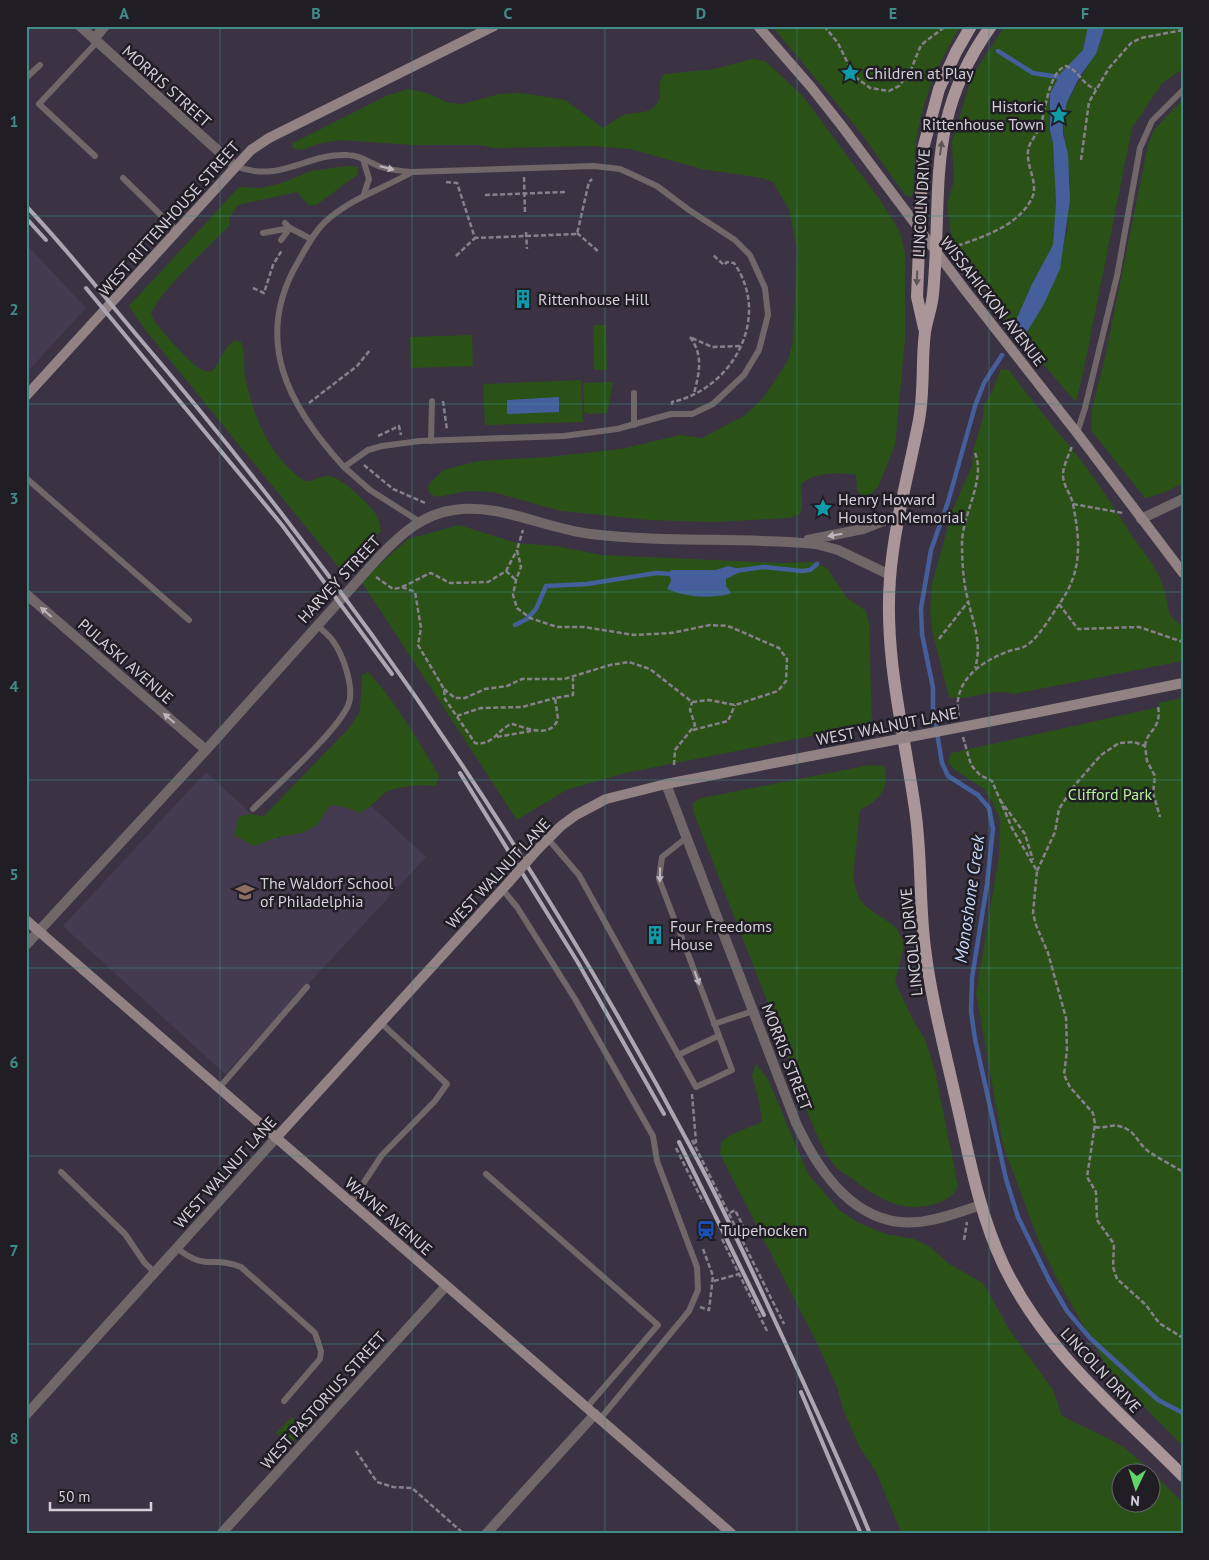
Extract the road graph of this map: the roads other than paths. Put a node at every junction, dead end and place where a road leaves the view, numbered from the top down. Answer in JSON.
{"nodes":[{"id":1,"x":80,"y":26,"type":"edge"},
{"id":2,"x":106,"y":26,"type":"edge"},
{"id":3,"x":494,"y":26,"type":"edge"},
{"id":4,"x":704,"y":26,"type":"edge"},
{"id":5,"x":723,"y":26,"type":"edge"},
{"id":6,"x":758,"y":26,"type":"edge"},
{"id":7,"x":971,"y":26,"type":"edge"},
{"id":8,"x":991,"y":26,"type":"edge"},
{"id":9,"x":95,"y":41,"type":"junction"},
{"id":10,"x":40,"y":65,"type":"dead end"},
{"id":11,"x":26,"y":78,"type":"edge"},
{"id":12,"x":1183,"y":90,"type":"edge"},
{"id":13,"x":95,"y":156,"type":"dead end"},
{"id":14,"x":363,"y":159,"type":"junction"},
{"id":15,"x":235,"y":166,"type":"junction"},
{"id":16,"x":412,"y":172,"type":"junction"},
{"id":17,"x":123,"y":178,"type":"dead end"},
{"id":18,"x":364,"y":194,"type":"junction"},
{"id":19,"x":288,"y":226,"type":"junction"},
{"id":20,"x":919,"y":229,"type":"junction"},
{"id":21,"x":177,"y":231,"type":"junction"},
{"id":22,"x":263,"y":233,"type":"dead end"},
{"id":23,"x":311,"y":239,"type":"junction"},
{"id":24,"x":281,"y":240,"type":"dead end"},
{"id":25,"x":934,"y":249,"type":"junction"},
{"id":26,"x":925,"y":333,"type":"junction"},
{"id":27,"x":634,"y":393,"type":"dead end"},
{"id":28,"x":26,"y":396,"type":"edge"},
{"id":29,"x":432,"y":401,"type":"dead end"},
{"id":30,"x":634,"y":425,"type":"junction"},
{"id":31,"x":1077,"y":433,"type":"junction"},
{"id":32,"x":431,"y":441,"type":"junction"},
{"id":33,"x":344,"y":467,"type":"junction"},
{"id":34,"x":26,"y":478,"type":"edge"},
{"id":35,"x":1183,"y":499,"type":"edge"},
{"id":36,"x":898,"y":515,"type":"junction"},
{"id":37,"x":1141,"y":519,"type":"junction"},
{"id":38,"x":420,"y":522,"type":"junction"},
{"id":39,"x":797,"y":542,"type":"junction"},
{"id":40,"x":1183,"y":573,"type":"edge"},
{"id":41,"x":890,"y":575,"type":"junction"},
{"id":42,"x":26,"y":594,"type":"edge"},
{"id":43,"x":189,"y":620,"type":"dead end"},
{"id":44,"x":317,"y":625,"type":"junction"},
{"id":45,"x":1183,"y":683,"type":"edge"},
{"id":46,"x":206,"y":750,"type":"junction"},
{"id":47,"x":666,"y":784,"type":"junction"},
{"id":48,"x":253,"y":809,"type":"dead end"},
{"id":49,"x":686,"y":838,"type":"junction"},
{"id":50,"x":548,"y":839,"type":"junction"},
{"id":51,"x":506,"y":885,"type":"junction"},
{"id":52,"x":26,"y":920,"type":"edge"},
{"id":53,"x":675,"y":921,"type":"dead end"},
{"id":54,"x":38,"y":931,"type":"junction"},
{"id":55,"x":680,"y":933,"type":"dead end"},
{"id":56,"x":26,"y":944,"type":"edge"},
{"id":57,"x":307,"y":987,"type":"dead end"},
{"id":58,"x":753,"y":1011,"type":"junction"},
{"id":59,"x":381,"y":1023,"type":"junction"},
{"id":60,"x":714,"y":1024,"type":"junction"},
{"id":61,"x":718,"y":1036,"type":"junction"},
{"id":62,"x":678,"y":1056,"type":"junction"},
{"id":63,"x":219,"y":1088,"type":"junction"},
{"id":64,"x":276,"y":1138,"type":"junction"},
{"id":65,"x":61,"y":1172,"type":"dead end"},
{"id":66,"x":486,"y":1174,"type":"dead end"},
{"id":67,"x":351,"y":1202,"type":"junction"},
{"id":68,"x":981,"y":1205,"type":"junction"},
{"id":69,"x":177,"y":1248,"type":"junction"},
{"id":70,"x":155,"y":1273,"type":"junction"},
{"id":71,"x":446,"y":1286,"type":"junction"},
{"id":72,"x":284,"y":1401,"type":"dead end"},
{"id":73,"x":594,"y":1413,"type":"junction"},
{"id":74,"x":26,"y":1415,"type":"edge"},
{"id":75,"x":1183,"y":1476,"type":"edge"},
{"id":76,"x":222,"y":1534,"type":"edge"},
{"id":77,"x":486,"y":1534,"type":"edge"},
{"id":78,"x":732,"y":1534,"type":"edge"}],
"edges":[{"from":1,"to":9,"type":"street","name":"MORRIS STREET"},
{"from":2,"to":9,"type":"street"},
{"from":3,"to":15,"type":"street","name":"WEST RITTENHOUSE STREET"},
{"from":4,"to":5,"type":"lane"},
{"from":6,"to":20,"type":"street","name":"WISSAHICKON AVENUE"},
{"from":7,"to":20,"type":"main road","name":"LINCOLN DRIVE"},
{"from":25,"to":8,"type":"main road","name":"LINCOLN DRIVE","one_way":true},
{"from":9,"to":13,"type":"lane"},
{"from":9,"to":15,"type":"street","name":"MORRIS STREET"},
{"from":10,"to":11,"type":"lane"},
{"from":12,"to":31,"type":"lane"},
{"from":14,"to":15,"type":"lane"},
{"from":14,"to":16,"type":"lane","one_way":true},
{"from":14,"to":18,"type":"lane"},
{"from":15,"to":21,"type":"street","name":"WEST RITTENHOUSE STREET"},
{"from":16,"to":18,"type":"lane"},
{"from":16,"to":30,"type":"lane"},
{"from":17,"to":21,"type":"lane"},
{"from":18,"to":23,"type":"lane"},
{"from":19,"to":22,"type":"lane"},
{"from":19,"to":23,"type":"lane"},
{"from":19,"to":24,"type":"lane"},
{"from":20,"to":25,"type":"street","name":"WISSAHICKON AVENUE"},
{"from":20,"to":26,"type":"main road","name":"LINCOLN DRIVE","one_way":true},
{"from":21,"to":28,"type":"street","name":"WEST RITTENHOUSE STREET"},
{"from":23,"to":33,"type":"lane"},
{"from":25,"to":26,"type":"main road","name":"LINCOLN DRIVE"},
{"from":25,"to":31,"type":"street","name":"WISSAHICKON AVENUE"},
{"from":26,"to":36,"type":"main road","name":"LINCOLN DRIVE"},
{"from":27,"to":30,"type":"lane"},
{"from":29,"to":32,"type":"lane"},
{"from":30,"to":32,"type":"lane"},
{"from":31,"to":37,"type":"street","name":"WISSAHICKON AVENUE"},
{"from":32,"to":33,"type":"lane"},
{"from":33,"to":38,"type":"lane"},
{"from":34,"to":43,"type":"lane"},
{"from":35,"to":37,"type":"street"},
{"from":36,"to":39,"type":"street","name":"HARVEY STREET","one_way":true},
{"from":36,"to":41,"type":"main road","name":"LINCOLN DRIVE"},
{"from":37,"to":40,"type":"street","name":"WISSAHICKON AVENUE"},
{"from":38,"to":39,"type":"street","name":"HARVEY STREET"},
{"from":38,"to":44,"type":"street","name":"HARVEY STREET"},
{"from":39,"to":41,"type":"street","name":"HARVEY STREET"},
{"from":41,"to":68,"type":"main road","name":"LINCOLN DRIVE"},
{"from":46,"to":42,"type":"street","name":"PULASKI AVENUE","one_way":true},
{"from":44,"to":46,"type":"street","name":"HARVEY STREET"},
{"from":44,"to":48,"type":"lane"},
{"from":45,"to":47,"type":"street","name":"WEST WALNUT LANE","bridge":true},
{"from":46,"to":54,"type":"street","name":"HARVEY STREET"},
{"from":47,"to":49,"type":"street","name":"MORRIS STREET"},
{"from":47,"to":50,"type":"street","name":"WEST WALNUT LANE"},
{"from":49,"to":53,"type":"lane","one_way":true},
{"from":49,"to":58,"type":"street","name":"MORRIS STREET"},
{"from":50,"to":51,"type":"street","name":"WEST WALNUT LANE","bridge":true},
{"from":50,"to":62,"type":"lane"},
{"from":51,"to":59,"type":"street","name":"WEST WALNUT LANE"},
{"from":51,"to":73,"type":"lane"},
{"from":52,"to":54,"type":"street","name":"WAYNE AVENUE"},
{"from":54,"to":56,"type":"street","name":"HARVEY STREET"},
{"from":54,"to":63,"type":"street","name":"WAYNE AVENUE"},
{"from":55,"to":60,"type":"lane","one_way":true},
{"from":57,"to":63,"type":"lane"},
{"from":58,"to":60,"type":"lane"},
{"from":58,"to":68,"type":"street","name":"MORRIS STREET"},
{"from":59,"to":64,"type":"street","name":"WEST WALNUT LANE"},
{"from":59,"to":67,"type":"lane"},
{"from":60,"to":61,"type":"lane"},
{"from":61,"to":62,"type":"lane"},
{"from":61,"to":62,"type":"lane"},
{"from":63,"to":64,"type":"street","name":"WAYNE AVENUE"},
{"from":64,"to":67,"type":"street","name":"WAYNE AVENUE"},
{"from":64,"to":69,"type":"street","name":"WEST WALNUT LANE"},
{"from":65,"to":70,"type":"lane"},
{"from":66,"to":73,"type":"lane"},
{"from":67,"to":71,"type":"street","name":"WAYNE AVENUE"},
{"from":68,"to":75,"type":"main road","name":"LINCOLN DRIVE"},
{"from":69,"to":70,"type":"street","name":"WEST WALNUT LANE"},
{"from":69,"to":72,"type":"lane"},
{"from":70,"to":74,"type":"street","name":"WEST WALNUT LANE"},
{"from":71,"to":73,"type":"street","name":"WAYNE AVENUE"},
{"from":71,"to":76,"type":"street","name":"WEST PASTORIUS STREET"},
{"from":73,"to":77,"type":"street"},
{"from":73,"to":78,"type":"street","name":"WAYNE AVENUE"}]}
